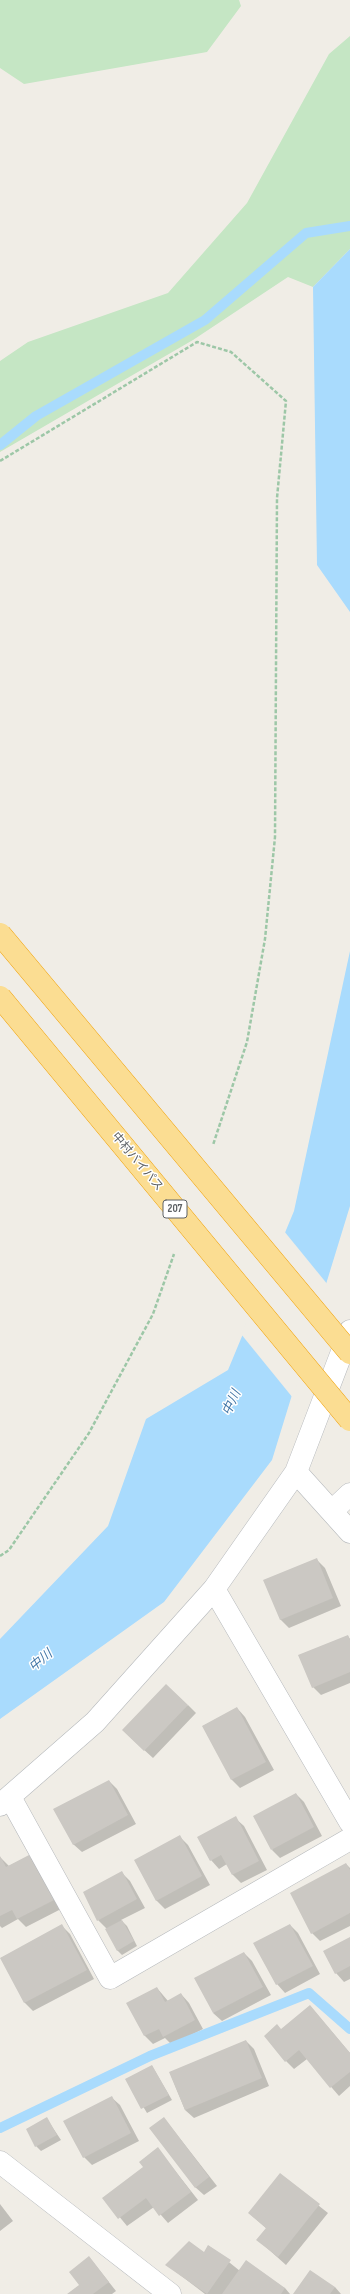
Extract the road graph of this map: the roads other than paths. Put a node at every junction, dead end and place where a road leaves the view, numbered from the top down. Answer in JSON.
{"nodes":[{"id":1,"x":0,"y":934,"type":"edge"},
{"id":2,"x":0,"y":997,"type":"edge"},
{"id":3,"x":350,"y":1331,"type":"edge"},
{"id":4,"x":350,"y":1353,"type":"edge"},
{"id":5,"x":350,"y":1420,"type":"edge"},
{"id":6,"x":296,"y":1472,"type":"junction"},
{"id":7,"x":350,"y":1494,"type":"edge"},
{"id":8,"x":332,"y":1511,"type":"junction"},
{"id":9,"x":350,"y":1532,"type":"edge"},
{"id":10,"x":214,"y":1589,"type":"junction"},
{"id":11,"x":5,"y":1801,"type":"edge"},
{"id":12,"x":350,"y":1822,"type":"edge"},
{"id":13,"x":350,"y":1839,"type":"edge"},
{"id":14,"x":0,"y":2162,"type":"edge"},
{"id":15,"x":170,"y":2294,"type":"edge"}],
"edges":[{"from":1,"to":4,"type":"highway","bridge":true},
{"from":2,"to":5,"type":"highway","name":"中村バイパス","number":"207","bridge":true},
{"from":3,"to":6,"type":"street"},
{"from":6,"to":8,"type":"street"},
{"from":6,"to":10,"type":"street"},
{"from":7,"to":8,"type":"street"},
{"from":8,"to":9,"type":"street"},
{"from":10,"to":11,"type":"street"},
{"from":10,"to":12,"type":"street"},
{"from":11,"to":13,"type":"street"},
{"from":14,"to":15,"type":"street"}]}
